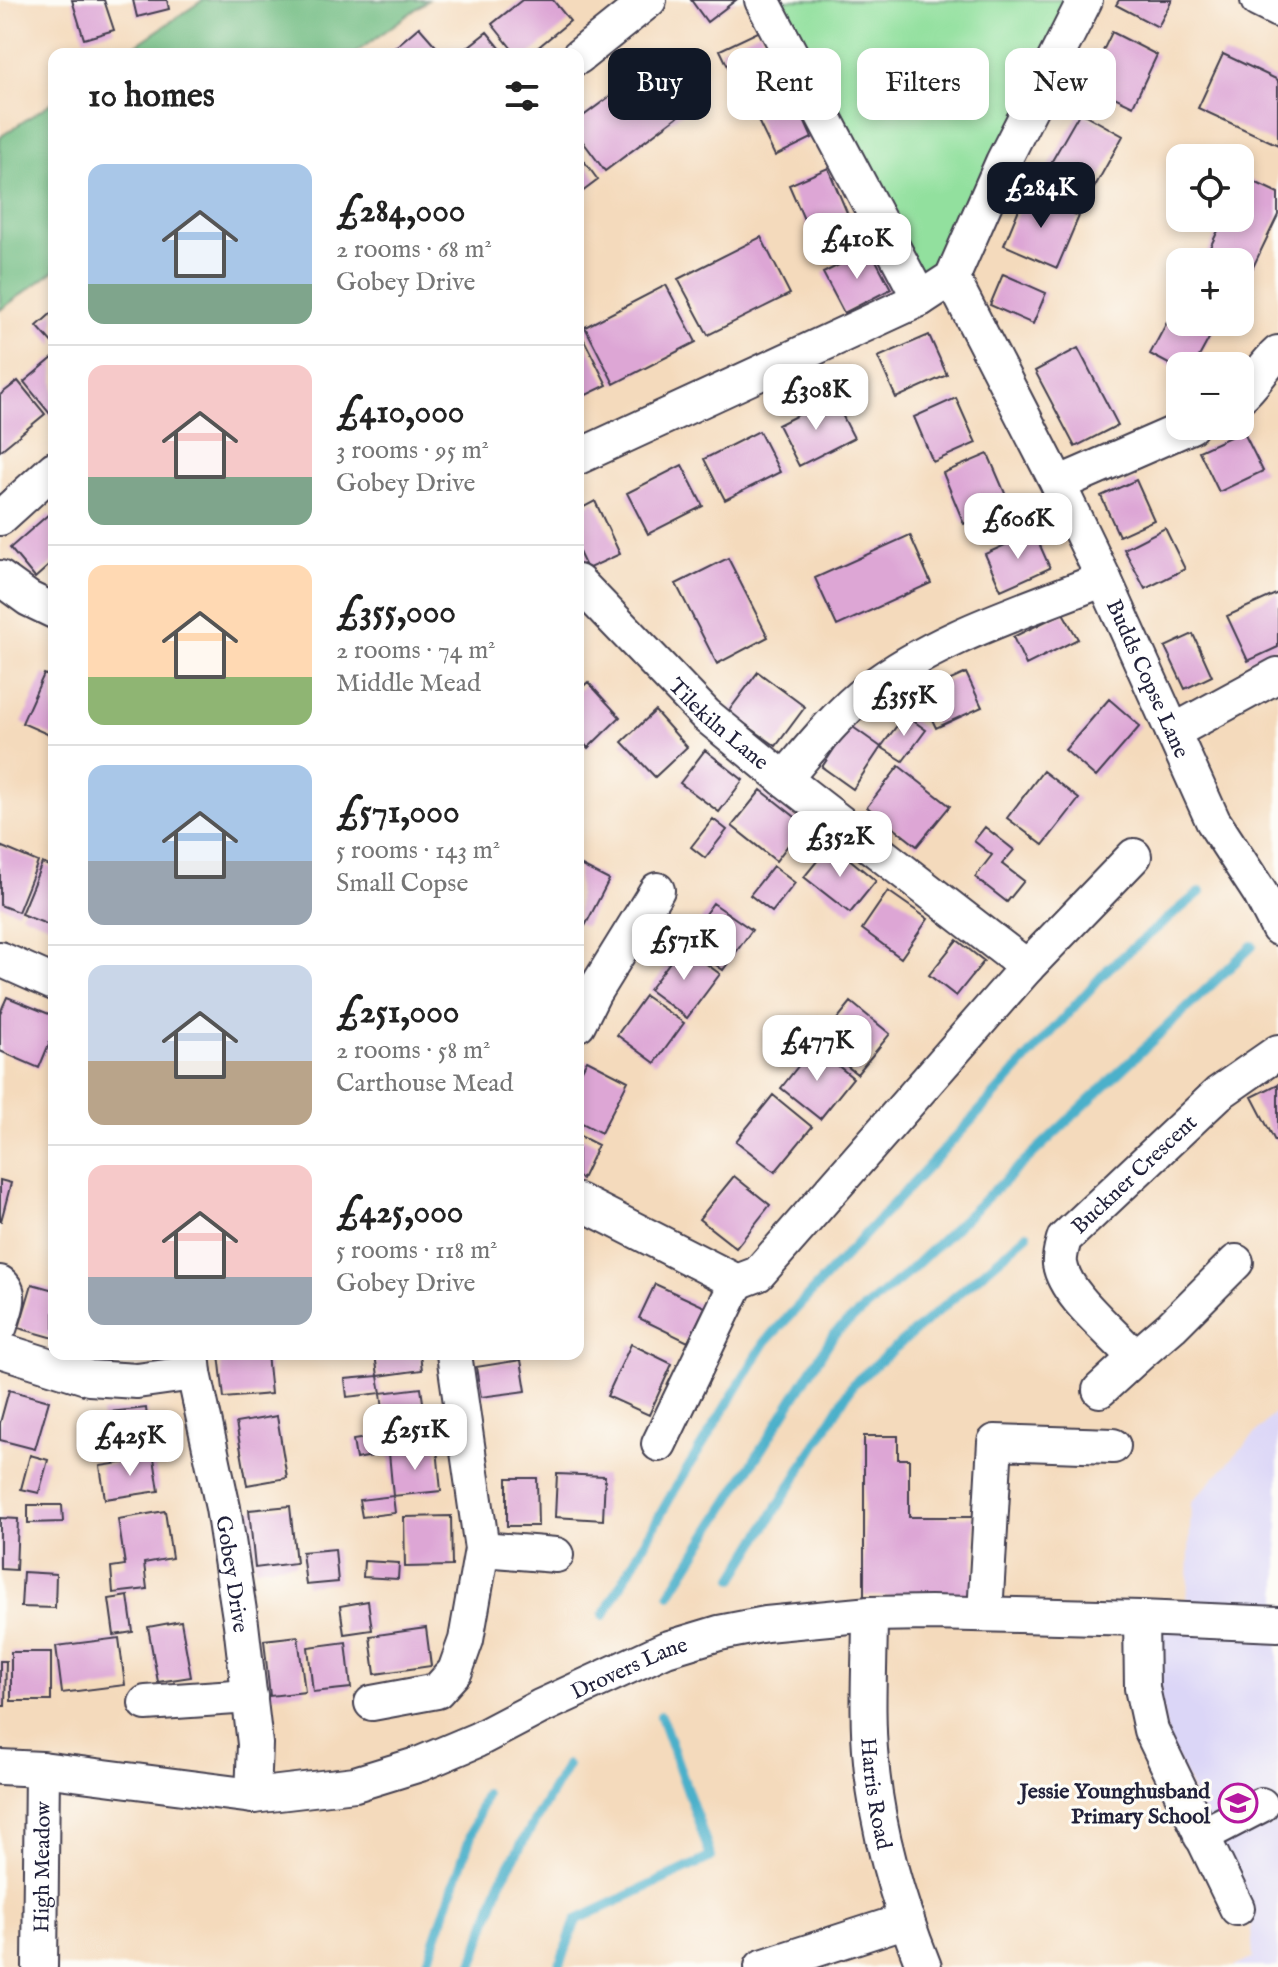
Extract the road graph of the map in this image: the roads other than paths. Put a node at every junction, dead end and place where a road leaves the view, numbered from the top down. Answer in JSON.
{"nodes":[{"id":1,"x":762,"y":0,"type":"edge"},
{"id":2,"x":1085,"y":0,"type":"edge"},
{"id":3,"x":1258,"y":0,"type":"edge"},
{"id":4,"x":647,"y":1,"type":"edge"},
{"id":5,"x":1278,"y":10,"type":"edge"},
{"id":6,"x":584,"y":52,"type":"edge"},
{"id":7,"x":952,"y":278,"type":"junction"},
{"id":8,"x":920,"y":299,"type":"junction"},
{"id":9,"x":1278,"y":353,"type":"edge"},
{"id":10,"x":1254,"y":381,"type":"edge"},
{"id":11,"x":1166,"y":437,"type":"edge"},
{"id":12,"x":584,"y":454,"type":"edge"},
{"id":13,"x":48,"y":474,"type":"edge"},
{"id":14,"x":1058,"y":484,"type":"junction"},
{"id":15,"x":0,"y":518,"type":"edge"},
{"id":16,"x":0,"y":578,"type":"edge"},
{"id":17,"x":1104,"y":579,"type":"junction"},
{"id":18,"x":584,"y":588,"type":"edge"},
{"id":19,"x":48,"y":608,"type":"edge"},
{"id":20,"x":1278,"y":675,"type":"edge"},
{"id":21,"x":1173,"y":732,"type":"junction"},
{"id":22,"x":784,"y":779,"type":"junction"},
{"id":23,"x":1134,"y":856,"type":"dead end"},
{"id":24,"x":657,"y":890,"type":"dead end"},
{"id":25,"x":1278,"y":928,"type":"edge"},
{"id":26,"x":0,"y":959,"type":"edge"},
{"id":27,"x":1027,"y":967,"type":"junction"},
{"id":28,"x":48,"y":980,"type":"edge"},
{"id":29,"x":586,"y":987,"type":"edge"},
{"id":30,"x":1278,"y":1052,"type":"edge"},
{"id":31,"x":584,"y":1204,"type":"edge"},
{"id":32,"x":1236,"y":1262,"type":"dead end"},
{"id":33,"x":737,"y":1282,"type":"junction"},
{"id":34,"x":0,"y":1283,"type":"edge"},
{"id":35,"x":0,"y":1326,"type":"edge"},
{"id":36,"x":0,"y":1350,"type":"edge"},
{"id":37,"x":1135,"y":1358,"type":"junction"},
{"id":38,"x":455,"y":1360,"type":"edge"},
{"id":39,"x":193,"y":1364,"type":"edge"},
{"id":40,"x":1100,"y":1390,"type":"dead end"},
{"id":41,"x":659,"y":1444,"type":"dead end"},
{"id":42,"x":1113,"y":1446,"type":"dead end"},
{"id":43,"x":482,"y":1549,"type":"junction"},
{"id":44,"x":556,"y":1555,"type":"dead end"},
{"id":45,"x":870,"y":1614,"type":"junction"},
{"id":46,"x":985,"y":1614,"type":"junction"},
{"id":47,"x":1141,"y":1618,"type":"junction"},
{"id":48,"x":1278,"y":1624,"type":"edge"},
{"id":49,"x":250,"y":1696,"type":"junction"},
{"id":50,"x":146,"y":1703,"type":"dead end"},
{"id":51,"x":372,"y":1703,"type":"dead end"},
{"id":52,"x":0,"y":1767,"type":"edge"},
{"id":53,"x":42,"y":1769,"type":"junction"},
{"id":54,"x":253,"y":1796,"type":"junction"},
{"id":55,"x":1261,"y":1805,"type":"dead end"},
{"id":56,"x":1201,"y":1836,"type":"junction"},
{"id":57,"x":1237,"y":1908,"type":"dead end"},
{"id":58,"x":907,"y":1920,"type":"junction"},
{"id":59,"x":40,"y":1967,"type":"edge"},
{"id":60,"x":762,"y":1967,"type":"edge"},
{"id":61,"x":924,"y":1967,"type":"edge"}],
"edges":[{"from":1,"to":8,"type":"street"},
{"from":2,"to":7,"type":"street"},
{"from":3,"to":5,"type":"street"},
{"from":4,"to":6,"type":"street"},
{"from":7,"to":8,"type":"street"},
{"from":7,"to":14,"type":"street","name":"Budds Copse Lane"},
{"from":8,"to":12,"type":"street"},
{"from":9,"to":10,"type":"street"},
{"from":11,"to":14,"type":"street"},
{"from":13,"to":15,"type":"street"},
{"from":14,"to":17,"type":"street","name":"Budds Copse Lane"},
{"from":16,"to":19,"type":"street"},
{"from":17,"to":21,"type":"street","name":"Budds Copse Lane"},
{"from":17,"to":22,"type":"street"},
{"from":18,"to":22,"type":"street","name":"Tilekiln Lane"},
{"from":20,"to":21,"type":"street"},
{"from":21,"to":25,"type":"street","name":"Budds Copse Lane"},
{"from":22,"to":27,"type":"street","name":"Tilekiln Lane"},
{"from":23,"to":27,"type":"street"},
{"from":24,"to":29,"type":"street"},
{"from":26,"to":28,"type":"street"},
{"from":27,"to":33,"type":"street"},
{"from":30,"to":37,"type":"street","name":"Buckner Crescent"},
{"from":31,"to":33,"type":"street"},
{"from":32,"to":37,"type":"street"},
{"from":33,"to":41,"type":"street"},
{"from":34,"to":35,"type":"street"},
{"from":36,"to":39,"type":"street"},
{"from":37,"to":40,"type":"street"},
{"from":38,"to":43,"type":"street"},
{"from":39,"to":49,"type":"street","name":"Gobey Drive"},
{"from":42,"to":46,"type":"street"},
{"from":43,"to":44,"type":"street"},
{"from":43,"to":51,"type":"street"},
{"from":45,"to":46,"type":"street","name":"Drovers Lane"},
{"from":45,"to":54,"type":"street","name":"Drovers Lane"},
{"from":45,"to":58,"type":"street","name":"Harris Road"},
{"from":46,"to":47,"type":"street","name":"Drovers Lane"},
{"from":47,"to":48,"type":"street","name":"Drovers Lane"},
{"from":47,"to":56,"type":"street"},
{"from":49,"to":50,"type":"street"},
{"from":49,"to":54,"type":"street","name":"Gobey Drive"},
{"from":52,"to":53,"type":"street","name":"Drovers Lane"},
{"from":53,"to":54,"type":"street","name":"Drovers Lane"},
{"from":53,"to":59,"type":"street","name":"High Meadow"},
{"from":55,"to":56,"type":"street"},
{"from":56,"to":57,"type":"street"},
{"from":58,"to":60,"type":"street"},
{"from":58,"to":61,"type":"street","name":"Harris Road"}]}
